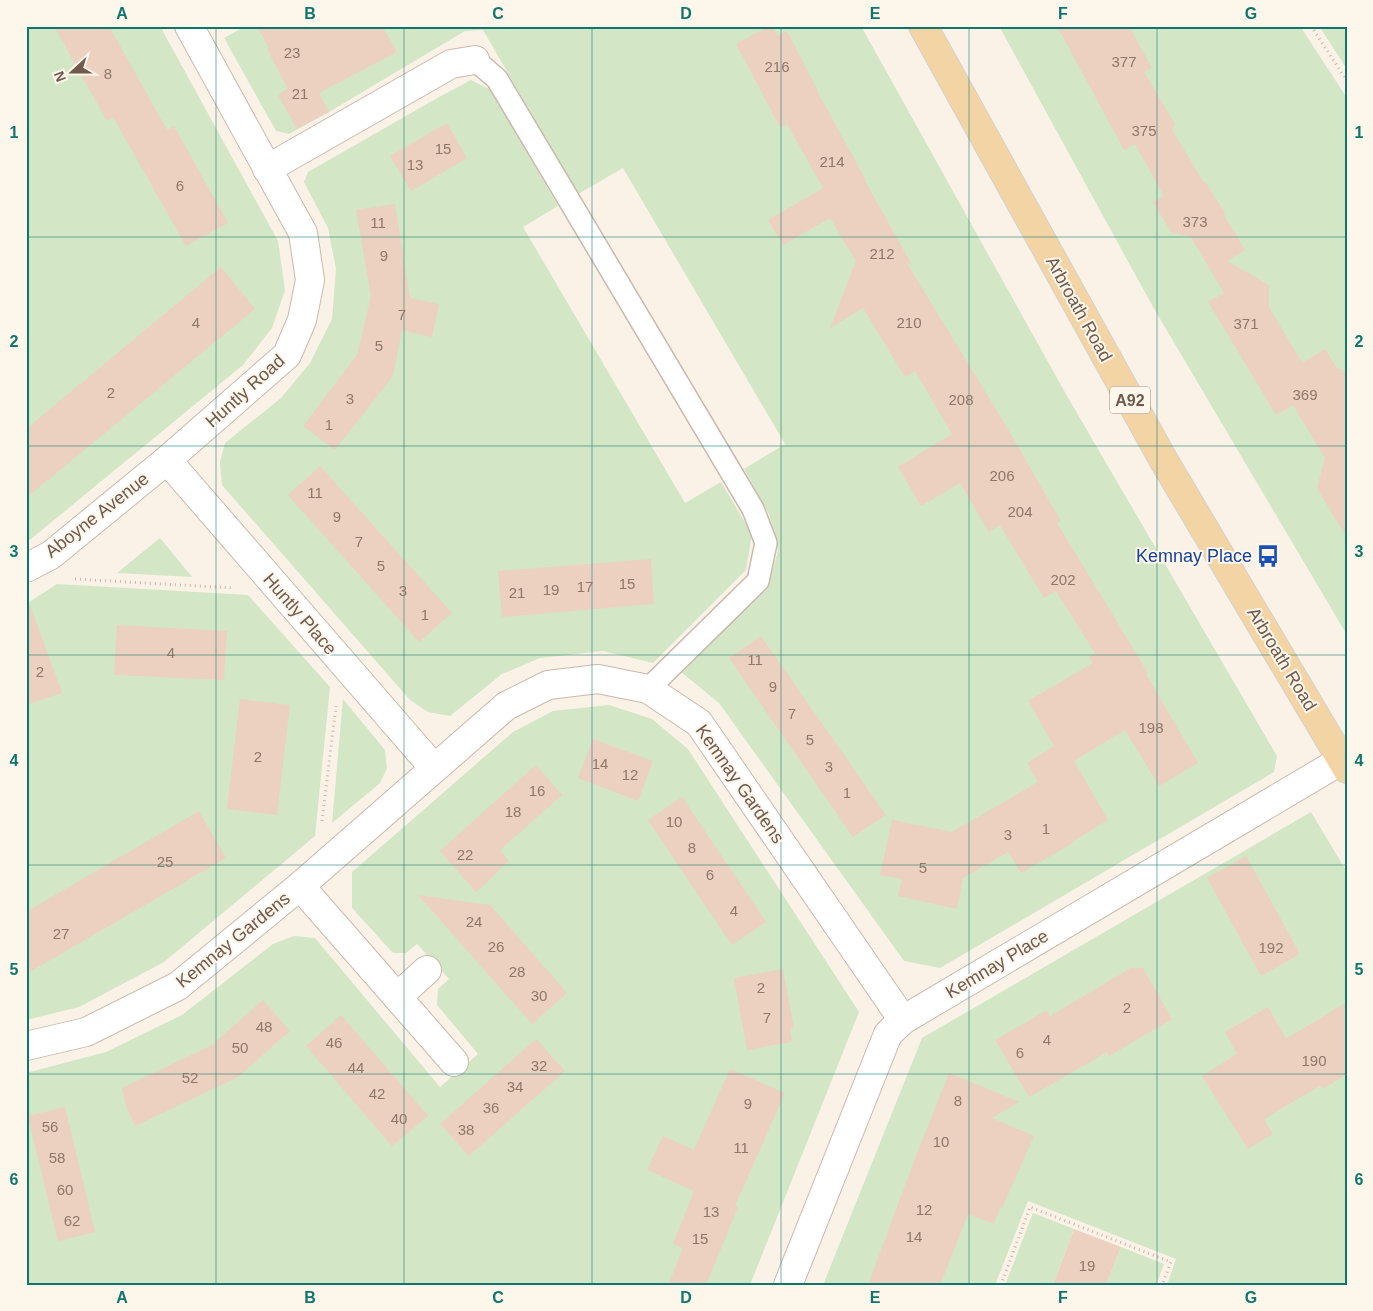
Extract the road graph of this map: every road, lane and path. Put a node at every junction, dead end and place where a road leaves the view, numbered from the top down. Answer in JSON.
{"nodes":[{"id":1,"x":189,"y":26,"type":"edge"},
{"id":2,"x":922,"y":26,"type":"edge"},
{"id":3,"x":1311,"y":26,"type":"edge"},
{"id":4,"x":475,"y":60,"type":"joint"},
{"id":5,"x":1347,"y":81,"type":"edge"},
{"id":6,"x":267,"y":170,"type":"junction"},
{"id":7,"x":166,"y":460,"type":"junction"},
{"id":8,"x":51,"y":554,"type":"junction"},
{"id":9,"x":26,"y":568,"type":"edge"},
{"id":10,"x":262,"y":570,"type":"junction"},
{"id":11,"x":356,"y":677,"type":"junction"},
{"id":12,"x":648,"y":689,"type":"junction"},
{"id":13,"x":1344,"y":765,"type":"edge"},
{"id":14,"x":434,"y":768,"type":"junction"},
{"id":15,"x":338,"y":852,"type":"junction"},
{"id":16,"x":300,"y":886,"type":"junction"},
{"id":17,"x":427,"y":970,"type":"dead end"},
{"id":18,"x":397,"y":997,"type":"junction"},
{"id":19,"x":903,"y":1020,"type":"junction"},
{"id":20,"x":26,"y":1046,"type":"edge"},
{"id":21,"x":454,"y":1062,"type":"dead end"},
{"id":22,"x":788,"y":1285,"type":"edge"},
{"id":23,"x":1000,"y":1285,"type":"edge"},
{"id":24,"x":1162,"y":1285,"type":"edge"}],
"edges":[{"from":1,"to":6,"type":"street","name":"Huntly Road"},
{"from":2,"to":13,"type":"main road","name":"Arbroath Road","number":"A92"},
{"from":3,"to":5,"type":"path"},
{"from":4,"to":6,"type":"street"},
{"from":4,"to":12,"type":"lane"},
{"from":6,"to":7,"type":"street","name":"Huntly Road"},
{"from":7,"to":8,"type":"street","name":"Aboyne Avenue"},
{"from":7,"to":10,"type":"street","name":"Huntly Place"},
{"from":8,"to":9,"type":"street","name":"Aboyne Avenue"},
{"from":8,"to":10,"type":"path"},
{"from":10,"to":11,"type":"street","name":"Huntly Place"},
{"from":11,"to":14,"type":"street","name":"Huntly Place"},
{"from":11,"to":15,"type":"path"},
{"from":12,"to":14,"type":"street","name":"Kemnay Gardens"},
{"from":12,"to":19,"type":"street","name":"Kemnay Gardens"},
{"from":13,"to":19,"type":"street","name":"Kemnay Place"},
{"from":14,"to":15,"type":"street","name":"Kemnay Gardens"},
{"from":15,"to":16,"type":"street","name":"Kemnay Gardens"},
{"from":16,"to":18,"type":"street","name":"Kemnay Gardens"},
{"from":16,"to":20,"type":"street","name":"Kemnay Gardens"},
{"from":17,"to":18,"type":"street"},
{"from":18,"to":21,"type":"street","name":"Kemnay Gardens"},
{"from":19,"to":22,"type":"street","name":"Kemnay Place"},
{"from":23,"to":24,"type":"path"}]}
